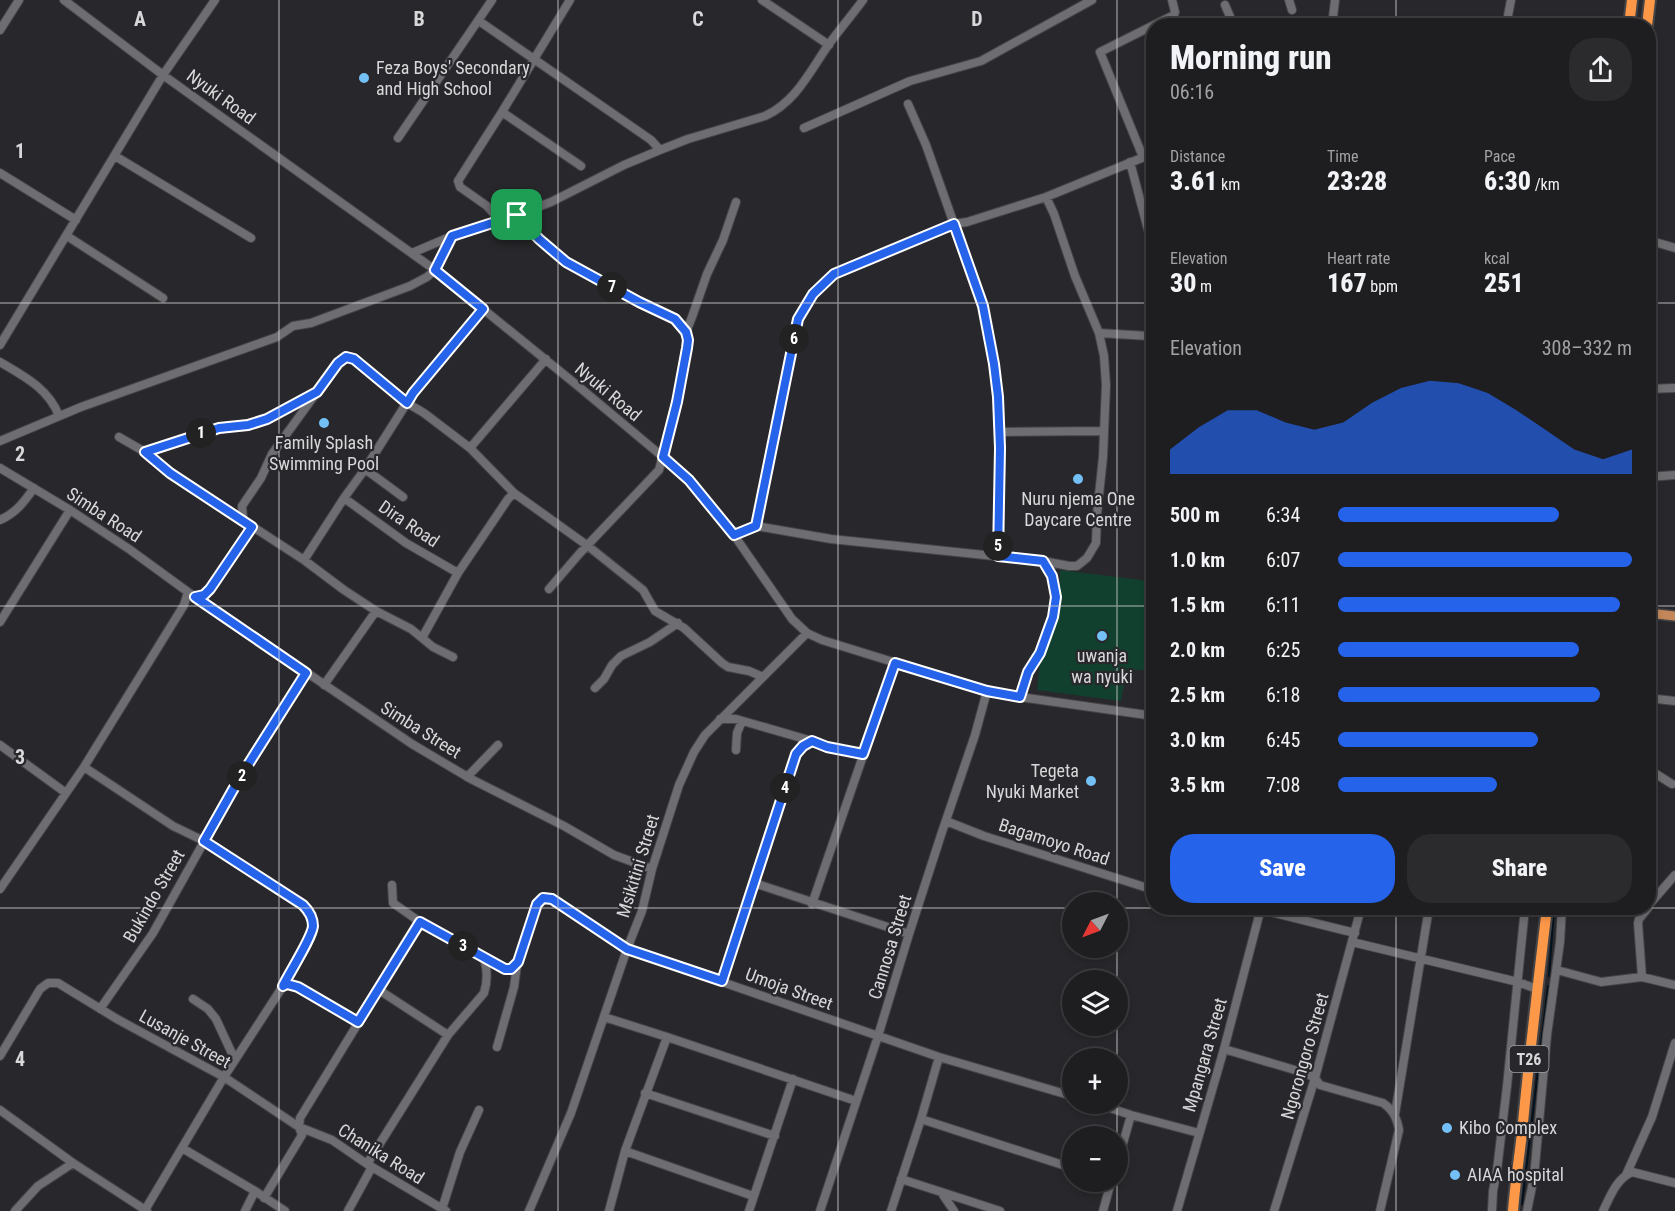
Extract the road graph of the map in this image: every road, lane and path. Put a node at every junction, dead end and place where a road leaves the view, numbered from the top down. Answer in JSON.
{"nodes":[{"id":1,"x":19,"y":0,"type":"edge"},
{"id":2,"x":64,"y":0,"type":"edge"},
{"id":3,"x":215,"y":0,"type":"edge"},
{"id":4,"x":492,"y":0,"type":"edge"},
{"id":5,"x":570,"y":0,"type":"edge"},
{"id":6,"x":762,"y":0,"type":"edge"},
{"id":7,"x":863,"y":0,"type":"edge"},
{"id":8,"x":1092,"y":0,"type":"edge"},
{"id":9,"x":1172,"y":0,"type":"edge"},
{"id":10,"x":1289,"y":0,"type":"edge"},
{"id":11,"x":1335,"y":0,"type":"edge"},
{"id":12,"x":1511,"y":0,"type":"edge"},
{"id":13,"x":1632,"y":0,"type":"edge"},
{"id":14,"x":1650,"y":0,"type":"edge"},
{"id":15,"x":1225,"y":5,"type":"dead end"},
{"id":16,"x":1292,"y":10,"type":"dead end"},
{"id":17,"x":1168,"y":18,"type":"edge"},
{"id":18,"x":1231,"y":18,"type":"edge"},
{"id":19,"x":1333,"y":18,"type":"edge"},
{"id":20,"x":1508,"y":18,"type":"edge"},
{"id":21,"x":1630,"y":18,"type":"edge"},
{"id":22,"x":1648,"y":18,"type":"edge"},
{"id":23,"x":479,"y":21,"type":"junction"},
{"id":24,"x":1146,"y":29,"type":"edge"},
{"id":25,"x":0,"y":30,"type":"edge"},
{"id":26,"x":829,"y":45,"type":"junction"},
{"id":27,"x":534,"y":60,"type":"junction"},
{"id":28,"x":163,"y":75,"type":"junction"},
{"id":29,"x":908,"y":104,"type":"dead end"},
{"id":30,"x":502,"y":112,"type":"junction"},
{"id":31,"x":804,"y":128,"type":"dead end"},
{"id":32,"x":398,"y":138,"type":"dead end"},
{"id":33,"x":660,"y":150,"type":"junction"},
{"id":34,"x":115,"y":156,"type":"junction"},
{"id":35,"x":1146,"y":156,"type":"edge"},
{"id":36,"x":1143,"y":157,"type":"junction"},
{"id":37,"x":1130,"y":162,"type":"junction"},
{"id":38,"x":581,"y":166,"type":"dead end"},
{"id":39,"x":0,"y":173,"type":"edge"},
{"id":40,"x":1046,"y":197,"type":"junction"},
{"id":41,"x":735,"y":202,"type":"dead end"},
{"id":42,"x":517,"y":215,"type":"junction"},
{"id":43,"x":76,"y":220,"type":"junction"},
{"id":44,"x":500,"y":220,"type":"junction"},
{"id":45,"x":1146,"y":222,"type":"edge"},
{"id":46,"x":954,"y":224,"type":"junction"},
{"id":47,"x":66,"y":236,"type":"junction"},
{"id":48,"x":452,"y":236,"type":"junction"},
{"id":49,"x":251,"y":238,"type":"dead end"},
{"id":50,"x":1656,"y":242,"type":"edge"},
{"id":51,"x":1675,"y":248,"type":"edge"},
{"id":52,"x":412,"y":253,"type":"junction"},
{"id":53,"x":435,"y":270,"type":"junction"},
{"id":54,"x":163,"y":298,"type":"dead end"},
{"id":55,"x":483,"y":309,"type":"junction"},
{"id":56,"x":686,"y":332,"type":"junction"},
{"id":57,"x":1099,"y":333,"type":"junction"},
{"id":58,"x":1146,"y":336,"type":"edge"},
{"id":59,"x":0,"y":345,"type":"edge"},
{"id":60,"x":546,"y":360,"type":"junction"},
{"id":61,"x":0,"y":362,"type":"edge"},
{"id":62,"x":1675,"y":388,"type":"edge"},
{"id":63,"x":1656,"y":389,"type":"edge"},
{"id":64,"x":317,"y":392,"type":"junction"},
{"id":65,"x":407,"y":403,"type":"junction"},
{"id":66,"x":59,"y":416,"type":"junction"},
{"id":67,"x":1104,"y":431,"type":"junction"},
{"id":68,"x":1000,"y":432,"type":"junction"},
{"id":69,"x":119,"y":436,"type":"dead end"},
{"id":70,"x":0,"y":441,"type":"edge"},
{"id":71,"x":470,"y":448,"type":"junction"},
{"id":72,"x":145,"y":452,"type":"junction"},
{"id":73,"x":663,"y":457,"type":"junction"},
{"id":74,"x":0,"y":468,"type":"edge"},
{"id":75,"x":365,"y":469,"type":"junction"},
{"id":76,"x":1675,"y":475,"type":"edge"},
{"id":77,"x":1656,"y":476,"type":"edge"},
{"id":78,"x":34,"y":488,"type":"junction"},
{"id":79,"x":514,"y":493,"type":"junction"},
{"id":80,"x":403,"y":497,"type":"dead end"},
{"id":81,"x":344,"y":498,"type":"junction"},
{"id":82,"x":70,"y":510,"type":"junction"},
{"id":83,"x":0,"y":520,"type":"edge"},
{"id":84,"x":249,"y":525,"type":"junction"},
{"id":85,"x":756,"y":526,"type":"junction"},
{"id":86,"x":734,"y":535,"type":"junction"},
{"id":87,"x":588,"y":546,"type":"junction"},
{"id":88,"x":998,"y":556,"type":"junction"},
{"id":89,"x":304,"y":560,"type":"junction"},
{"id":90,"x":1043,"y":561,"type":"junction"},
{"id":91,"x":458,"y":573,"type":"junction"},
{"id":92,"x":549,"y":589,"type":"dead end"},
{"id":93,"x":188,"y":592,"type":"junction"},
{"id":94,"x":195,"y":597,"type":"junction"},
{"id":95,"x":376,"y":610,"type":"junction"},
{"id":96,"x":1656,"y":614,"type":"edge"},
{"id":97,"x":1675,"y":616,"type":"edge"},
{"id":98,"x":0,"y":622,"type":"edge"},
{"id":99,"x":678,"y":624,"type":"junction"},
{"id":100,"x":807,"y":633,"type":"junction"},
{"id":101,"x":422,"y":638,"type":"junction"},
{"id":102,"x":453,"y":657,"type":"dead end"},
{"id":103,"x":895,"y":663,"type":"junction"},
{"id":104,"x":306,"y":673,"type":"junction"},
{"id":105,"x":763,"y":677,"type":"junction"},
{"id":106,"x":324,"y":685,"type":"junction"},
{"id":107,"x":595,"y":688,"type":"dead end"},
{"id":108,"x":987,"y":691,"type":"junction"},
{"id":109,"x":1020,"y":697,"type":"junction"},
{"id":110,"x":1656,"y":699,"type":"edge"},
{"id":111,"x":1675,"y":701,"type":"edge"},
{"id":112,"x":1146,"y":715,"type":"edge"},
{"id":113,"x":720,"y":719,"type":"junction"},
{"id":114,"x":742,"y":721,"type":"junction"},
{"id":115,"x":812,"y":741,"type":"junction"},
{"id":116,"x":0,"y":745,"type":"edge"},
{"id":117,"x":498,"y":746,"type":"dead end"},
{"id":118,"x":736,"y":750,"type":"dead end"},
{"id":119,"x":863,"y":754,"type":"junction"},
{"id":120,"x":84,"y":767,"type":"junction"},
{"id":121,"x":1656,"y":774,"type":"edge"},
{"id":122,"x":467,"y":777,"type":"junction"},
{"id":123,"x":1672,"y":784,"type":"dead end"},
{"id":124,"x":66,"y":793,"type":"junction"},
{"id":125,"x":946,"y":821,"type":"junction"},
{"id":126,"x":204,"y":841,"type":"junction"},
{"id":127,"x":652,"y":869,"type":"junction"},
{"id":128,"x":1675,"y":875,"type":"edge"},
{"id":129,"x":754,"y":883,"type":"junction"},
{"id":130,"x":392,"y":885,"type":"dead end"},
{"id":131,"x":0,"y":889,"type":"edge"},
{"id":132,"x":1146,"y":889,"type":"edge"},
{"id":133,"x":1656,"y":898,"type":"edge"},
{"id":134,"x":812,"y":904,"type":"junction"},
{"id":135,"x":1257,"y":915,"type":"edge"},
{"id":136,"x":1286,"y":915,"type":"edge"},
{"id":137,"x":1359,"y":915,"type":"edge"},
{"id":138,"x":1428,"y":915,"type":"edge"},
{"id":139,"x":1524,"y":915,"type":"edge"},
{"id":140,"x":1546,"y":915,"type":"edge"},
{"id":141,"x":1561,"y":915,"type":"edge"},
{"id":142,"x":1642,"y":915,"type":"edge"},
{"id":143,"x":420,"y":922,"type":"junction"},
{"id":144,"x":1355,"y":933,"type":"junction"},
{"id":145,"x":909,"y":934,"type":"junction"},
{"id":146,"x":1352,"y":942,"type":"junction"},
{"id":147,"x":627,"y":949,"type":"junction"},
{"id":148,"x":484,"y":957,"type":"junction"},
{"id":149,"x":1420,"y":959,"type":"junction"},
{"id":150,"x":517,"y":965,"type":"junction"},
{"id":151,"x":1557,"y":970,"type":"junction"},
{"id":152,"x":1642,"y":977,"type":"junction"},
{"id":153,"x":722,"y":981,"type":"junction"},
{"id":154,"x":1518,"y":982,"type":"junction"},
{"id":155,"x":1554,"y":984,"type":"junction"},
{"id":156,"x":1537,"y":985,"type":"junction"},
{"id":157,"x":283,"y":986,"type":"junction"},
{"id":158,"x":1675,"y":986,"type":"edge"},
{"id":159,"x":379,"y":990,"type":"junction"},
{"id":160,"x":193,"y":999,"type":"dead end"},
{"id":161,"x":100,"y":1009,"type":"junction"},
{"id":162,"x":604,"y":1017,"type":"junction"},
{"id":163,"x":358,"y":1022,"type":"junction"},
{"id":164,"x":448,"y":1035,"type":"junction"},
{"id":165,"x":879,"y":1036,"type":"junction"},
{"id":166,"x":667,"y":1037,"type":"junction"},
{"id":167,"x":1675,"y":1043,"type":"edge"},
{"id":168,"x":497,"y":1047,"type":"dead end"},
{"id":169,"x":1224,"y":1048,"type":"junction"},
{"id":170,"x":0,"y":1056,"type":"edge"},
{"id":171,"x":939,"y":1057,"type":"junction"},
{"id":172,"x":235,"y":1060,"type":"junction"},
{"id":173,"x":224,"y":1077,"type":"junction"},
{"id":174,"x":1315,"y":1078,"type":"junction"},
{"id":175,"x":793,"y":1079,"type":"junction"},
{"id":176,"x":1062,"y":1092,"type":"edge"},
{"id":177,"x":645,"y":1093,"type":"junction"},
{"id":178,"x":856,"y":1101,"type":"junction"},
{"id":179,"x":0,"y":1110,"type":"edge"},
{"id":180,"x":479,"y":1110,"type":"dead end"},
{"id":181,"x":1128,"y":1114,"type":"edge"},
{"id":182,"x":1395,"y":1114,"type":"junction"},
{"id":183,"x":1131,"y":1115,"type":"junction"},
{"id":184,"x":921,"y":1119,"type":"junction"},
{"id":185,"x":1128,"y":1126,"type":"edge"},
{"id":186,"x":299,"y":1127,"type":"junction"},
{"id":187,"x":1199,"y":1133,"type":"junction"},
{"id":188,"x":774,"y":1136,"type":"junction"},
{"id":189,"x":182,"y":1148,"type":"junction"},
{"id":190,"x":625,"y":1151,"type":"junction"},
{"id":191,"x":73,"y":1163,"type":"junction"},
{"id":192,"x":370,"y":1165,"type":"junction"},
{"id":193,"x":1062,"y":1165,"type":"edge"},
{"id":194,"x":1626,"y":1175,"type":"junction"},
{"id":195,"x":901,"y":1179,"type":"junction"},
{"id":196,"x":1675,"y":1183,"type":"edge"},
{"id":197,"x":255,"y":1191,"type":"junction"},
{"id":198,"x":941,"y":1192,"type":"junction"},
{"id":199,"x":1108,"y":1192,"type":"edge"},
{"id":200,"x":753,"y":1196,"type":"junction"},
{"id":201,"x":264,"y":1198,"type":"junction"},
{"id":202,"x":1514,"y":1209,"type":"edge"},
{"id":203,"x":17,"y":1210,"type":"edge"},
{"id":204,"x":146,"y":1210,"type":"edge"},
{"id":205,"x":444,"y":1210,"type":"edge"},
{"id":206,"x":1530,"y":1210,"type":"edge"},
{"id":207,"x":245,"y":1211,"type":"edge"},
{"id":208,"x":285,"y":1211,"type":"edge"},
{"id":209,"x":348,"y":1211,"type":"edge"},
{"id":210,"x":529,"y":1211,"type":"edge"},
{"id":211,"x":609,"y":1211,"type":"edge"},
{"id":212,"x":749,"y":1211,"type":"edge"},
{"id":213,"x":820,"y":1211,"type":"edge"},
{"id":214,"x":891,"y":1211,"type":"edge"},
{"id":215,"x":954,"y":1211,"type":"edge"},
{"id":216,"x":1000,"y":1211,"type":"edge"},
{"id":217,"x":1103,"y":1211,"type":"edge"},
{"id":218,"x":1177,"y":1211,"type":"edge"},
{"id":219,"x":1274,"y":1211,"type":"edge"},
{"id":220,"x":1380,"y":1211,"type":"edge"},
{"id":221,"x":1492,"y":1211,"type":"edge"},
{"id":222,"x":1603,"y":1211,"type":"edge"}],
"edges":[{"from":1,"to":25,"type":"street"},
{"from":2,"to":28,"type":"street","name":"Nyuki Road"},
{"from":3,"to":28,"type":"street"},
{"from":4,"to":23,"type":"street"},
{"from":5,"to":27,"type":"street"},
{"from":6,"to":26,"type":"street"},
{"from":7,"to":26,"type":"street"},
{"from":8,"to":31,"type":"street"},
{"from":9,"to":17,"type":"street"},
{"from":10,"to":16,"type":"street"},
{"from":11,"to":19,"type":"street"},
{"from":12,"to":20,"type":"street"},
{"from":13,"to":21,"type":"highway"},
{"from":14,"to":22,"type":"highway"},
{"from":15,"to":18,"type":"street"},
{"from":23,"to":27,"type":"street"},
{"from":23,"to":32,"type":"street"},
{"from":24,"to":36,"type":"street"},
{"from":26,"to":33,"type":"street"},
{"from":27,"to":30,"type":"street"},
{"from":27,"to":33,"type":"street"},
{"from":28,"to":34,"type":"street"},
{"from":28,"to":52,"type":"street","name":"Nyuki Road"},
{"from":29,"to":46,"type":"street"},
{"from":30,"to":38,"type":"street"},
{"from":30,"to":44,"type":"street"},
{"from":33,"to":42,"type":"street"},
{"from":34,"to":43,"type":"street"},
{"from":34,"to":49,"type":"street"},
{"from":35,"to":36,"type":"street"},
{"from":36,"to":37,"type":"street"},
{"from":37,"to":40,"type":"street"},
{"from":37,"to":45,"type":"street"},
{"from":39,"to":43,"type":"street"},
{"from":40,"to":46,"type":"street"},
{"from":40,"to":57,"type":"street"},
{"from":41,"to":56,"type":"street"},
{"from":42,"to":44,"type":"street"},
{"from":42,"to":56,"type":"street"},
{"from":43,"to":47,"type":"street"},
{"from":44,"to":48,"type":"street"},
{"from":46,"to":68,"type":"street"},
{"from":46,"to":85,"type":"street"},
{"from":47,"to":54,"type":"street"},
{"from":47,"to":59,"type":"street"},
{"from":48,"to":52,"type":"street"},
{"from":48,"to":53,"type":"street"},
{"from":50,"to":51,"type":"street"},
{"from":52,"to":53,"type":"street","name":"Nyuki Road"},
{"from":53,"to":55,"type":"street","name":"Nyuki Road"},
{"from":53,"to":66,"type":"street"},
{"from":55,"to":60,"type":"street","name":"Nyuki Road"},
{"from":55,"to":65,"type":"street"},
{"from":56,"to":73,"type":"street"},
{"from":57,"to":58,"type":"street"},
{"from":57,"to":67,"type":"street"},
{"from":60,"to":71,"type":"street"},
{"from":60,"to":73,"type":"street","name":"Nyuki Road"},
{"from":61,"to":66,"type":"street"},
{"from":62,"to":63,"type":"street"},
{"from":64,"to":65,"type":"street"},
{"from":64,"to":72,"type":"street"},
{"from":64,"to":84,"type":"street"},
{"from":65,"to":71,"type":"street"},
{"from":65,"to":75,"type":"street"},
{"from":66,"to":70,"type":"street"},
{"from":67,"to":68,"type":"street"},
{"from":67,"to":90,"type":"street"},
{"from":68,"to":88,"type":"street"},
{"from":69,"to":72,"type":"street"},
{"from":71,"to":79,"type":"street"},
{"from":72,"to":84,"type":"street"},
{"from":73,"to":86,"type":"street","name":"Nyuki Road"},
{"from":73,"to":87,"type":"street"},
{"from":74,"to":78,"type":"street","name":"Simba Road"},
{"from":75,"to":80,"type":"street"},
{"from":75,"to":81,"type":"street"},
{"from":76,"to":77,"type":"street"},
{"from":78,"to":82,"type":"street","name":"Simba Road"},
{"from":78,"to":83,"type":"street"},
{"from":79,"to":87,"type":"street"},
{"from":79,"to":91,"type":"street"},
{"from":81,"to":89,"type":"street"},
{"from":81,"to":91,"type":"street","name":"Dira Road"},
{"from":82,"to":93,"type":"street","name":"Simba Road"},
{"from":82,"to":98,"type":"street"},
{"from":84,"to":89,"type":"street"},
{"from":84,"to":94,"type":"street"},
{"from":85,"to":86,"type":"street"},
{"from":85,"to":88,"type":"street"},
{"from":86,"to":100,"type":"street","name":"Nyuki Road"},
{"from":87,"to":92,"type":"street"},
{"from":87,"to":99,"type":"street"},
{"from":88,"to":90,"type":"street"},
{"from":89,"to":95,"type":"street"},
{"from":90,"to":109,"type":"street"},
{"from":91,"to":101,"type":"street"},
{"from":93,"to":94,"type":"street","name":"Simba Street"},
{"from":93,"to":120,"type":"street"},
{"from":94,"to":104,"type":"street","name":"Simba Street"},
{"from":95,"to":101,"type":"street"},
{"from":95,"to":106,"type":"street"},
{"from":96,"to":97,"type":"main road"},
{"from":99,"to":105,"type":"street"},
{"from":99,"to":107,"type":"street"},
{"from":100,"to":103,"type":"street","name":"Nyuki Road"},
{"from":100,"to":105,"type":"street","name":"Msikitini Street"},
{"from":101,"to":102,"type":"street"},
{"from":103,"to":108,"type":"street","name":"Nyuki Road"},
{"from":103,"to":119,"type":"street"},
{"from":104,"to":106,"type":"street","name":"Simba Street"},
{"from":104,"to":126,"type":"street","name":"Bukindo Street"},
{"from":105,"to":113,"type":"street","name":"Msikitini Street"},
{"from":106,"to":122,"type":"street","name":"Simba Street"},
{"from":108,"to":109,"type":"street","name":"Nyuki Road"},
{"from":108,"to":125,"type":"street","name":"Cannosa Street"},
{"from":109,"to":112,"type":"street","name":"Nyuki Road"},
{"from":110,"to":111,"type":"street"},
{"from":113,"to":114,"type":"street"},
{"from":113,"to":127,"type":"street","name":"Msikitini Street"},
{"from":114,"to":115,"type":"street"},
{"from":114,"to":118,"type":"street"},
{"from":115,"to":119,"type":"street"},
{"from":115,"to":129,"type":"street"},
{"from":116,"to":124,"type":"street"},
{"from":117,"to":122,"type":"street"},
{"from":119,"to":134,"type":"street"},
{"from":120,"to":124,"type":"street"},
{"from":120,"to":126,"type":"street"},
{"from":121,"to":123,"type":"street"},
{"from":122,"to":127,"type":"street","name":"Simba Street"},
{"from":124,"to":131,"type":"street"},
{"from":125,"to":132,"type":"street","name":"Bagamoyo Road"},
{"from":125,"to":145,"type":"street","name":"Cannosa Street"},
{"from":126,"to":157,"type":"street"},
{"from":126,"to":161,"type":"street","name":"Bukindo Street"},
{"from":127,"to":147,"type":"street","name":"Msikitini Street"},
{"from":128,"to":133,"type":"street"},
{"from":129,"to":134,"type":"street"},
{"from":129,"to":153,"type":"street"},
{"from":130,"to":143,"type":"street"},
{"from":134,"to":145,"type":"street"},
{"from":135,"to":169,"type":"street","name":"Mpangara Street"},
{"from":136,"to":144,"type":"street"},
{"from":137,"to":144,"type":"street","name":"Ngorongoro Street"},
{"from":138,"to":149,"type":"street"},
{"from":139,"to":154,"type":"street"},
{"from":140,"to":156,"type":"highway","number":"T26"},
{"from":141,"to":151,"type":"street"},
{"from":142,"to":152,"type":"street"},
{"from":143,"to":148,"type":"street"},
{"from":143,"to":159,"type":"street"},
{"from":144,"to":146,"type":"street","name":"Ngorongoro Street"},
{"from":145,"to":165,"type":"street","name":"Cannosa Street"},
{"from":146,"to":149,"type":"street"},
{"from":146,"to":174,"type":"street","name":"Ngorongoro Street"},
{"from":147,"to":150,"type":"street","name":"Umoja Street"},
{"from":147,"to":153,"type":"street","name":"Umoja Street"},
{"from":147,"to":162,"type":"street","name":"Msikitini Street"},
{"from":148,"to":150,"type":"street"},
{"from":148,"to":164,"type":"street"},
{"from":149,"to":154,"type":"street"},
{"from":149,"to":182,"type":"street"},
{"from":150,"to":168,"type":"street"},
{"from":151,"to":152,"type":"street"},
{"from":151,"to":155,"type":"street"},
{"from":152,"to":158,"type":"street"},
{"from":153,"to":165,"type":"street","name":"Umoja Street"},
{"from":154,"to":156,"type":"street"},
{"from":154,"to":221,"type":"street"},
{"from":155,"to":156,"type":"street"},
{"from":155,"to":206,"type":"street"},
{"from":156,"to":202,"type":"highway","number":"T26"},
{"from":157,"to":163,"type":"street"},
{"from":157,"to":172,"type":"street"},
{"from":159,"to":163,"type":"street"},
{"from":159,"to":164,"type":"street"},
{"from":160,"to":172,"type":"street"},
{"from":161,"to":170,"type":"street","name":"Lusanje Street"},
{"from":161,"to":173,"type":"street","name":"Lusanje Street"},
{"from":162,"to":166,"type":"street"},
{"from":162,"to":210,"type":"street","name":"Msikitini Street"},
{"from":163,"to":186,"type":"street"},
{"from":164,"to":192,"type":"street"},
{"from":165,"to":171,"type":"street","name":"Umoja Street"},
{"from":165,"to":178,"type":"street","name":"Cannosa Street"},
{"from":166,"to":175,"type":"street"},
{"from":166,"to":177,"type":"street"},
{"from":167,"to":194,"type":"street"},
{"from":169,"to":174,"type":"street"},
{"from":169,"to":187,"type":"street","name":"Mpangara Street"},
{"from":171,"to":176,"type":"street","name":"Umoja Street"},
{"from":171,"to":184,"type":"street"},
{"from":172,"to":173,"type":"street"},
{"from":173,"to":186,"type":"street","name":"Lusanje Street"},
{"from":173,"to":189,"type":"street"},
{"from":174,"to":182,"type":"street"},
{"from":174,"to":219,"type":"street","name":"Ngorongoro Street"},
{"from":175,"to":178,"type":"street"},
{"from":175,"to":188,"type":"street"},
{"from":177,"to":188,"type":"street"},
{"from":177,"to":190,"type":"street"},
{"from":178,"to":213,"type":"street","name":"Cannosa Street"},
{"from":179,"to":191,"type":"street"},
{"from":180,"to":205,"type":"street"},
{"from":181,"to":183,"type":"street"},
{"from":182,"to":220,"type":"street"},
{"from":183,"to":185,"type":"street"},
{"from":183,"to":187,"type":"street"},
{"from":184,"to":193,"type":"street"},
{"from":184,"to":195,"type":"street"},
{"from":186,"to":192,"type":"street","name":"Chanika Road"},
{"from":186,"to":201,"type":"street"},
{"from":187,"to":218,"type":"street","name":"Mpangara Street"},
{"from":188,"to":200,"type":"street"},
{"from":189,"to":197,"type":"street"},
{"from":189,"to":204,"type":"street"},
{"from":190,"to":200,"type":"street"},
{"from":190,"to":211,"type":"street"},
{"from":191,"to":203,"type":"street"},
{"from":191,"to":204,"type":"street"},
{"from":192,"to":205,"type":"street","name":"Chanika Road"},
{"from":192,"to":209,"type":"street"},
{"from":194,"to":196,"type":"street"},
{"from":194,"to":222,"type":"street"},
{"from":195,"to":198,"type":"street"},
{"from":195,"to":214,"type":"street"},
{"from":197,"to":201,"type":"street"},
{"from":197,"to":207,"type":"street"},
{"from":198,"to":215,"type":"street"},
{"from":198,"to":216,"type":"street"},
{"from":199,"to":217,"type":"street"},
{"from":200,"to":212,"type":"street"},
{"from":201,"to":208,"type":"street"},
{"from":202,"to":206,"type":"street"}]}
